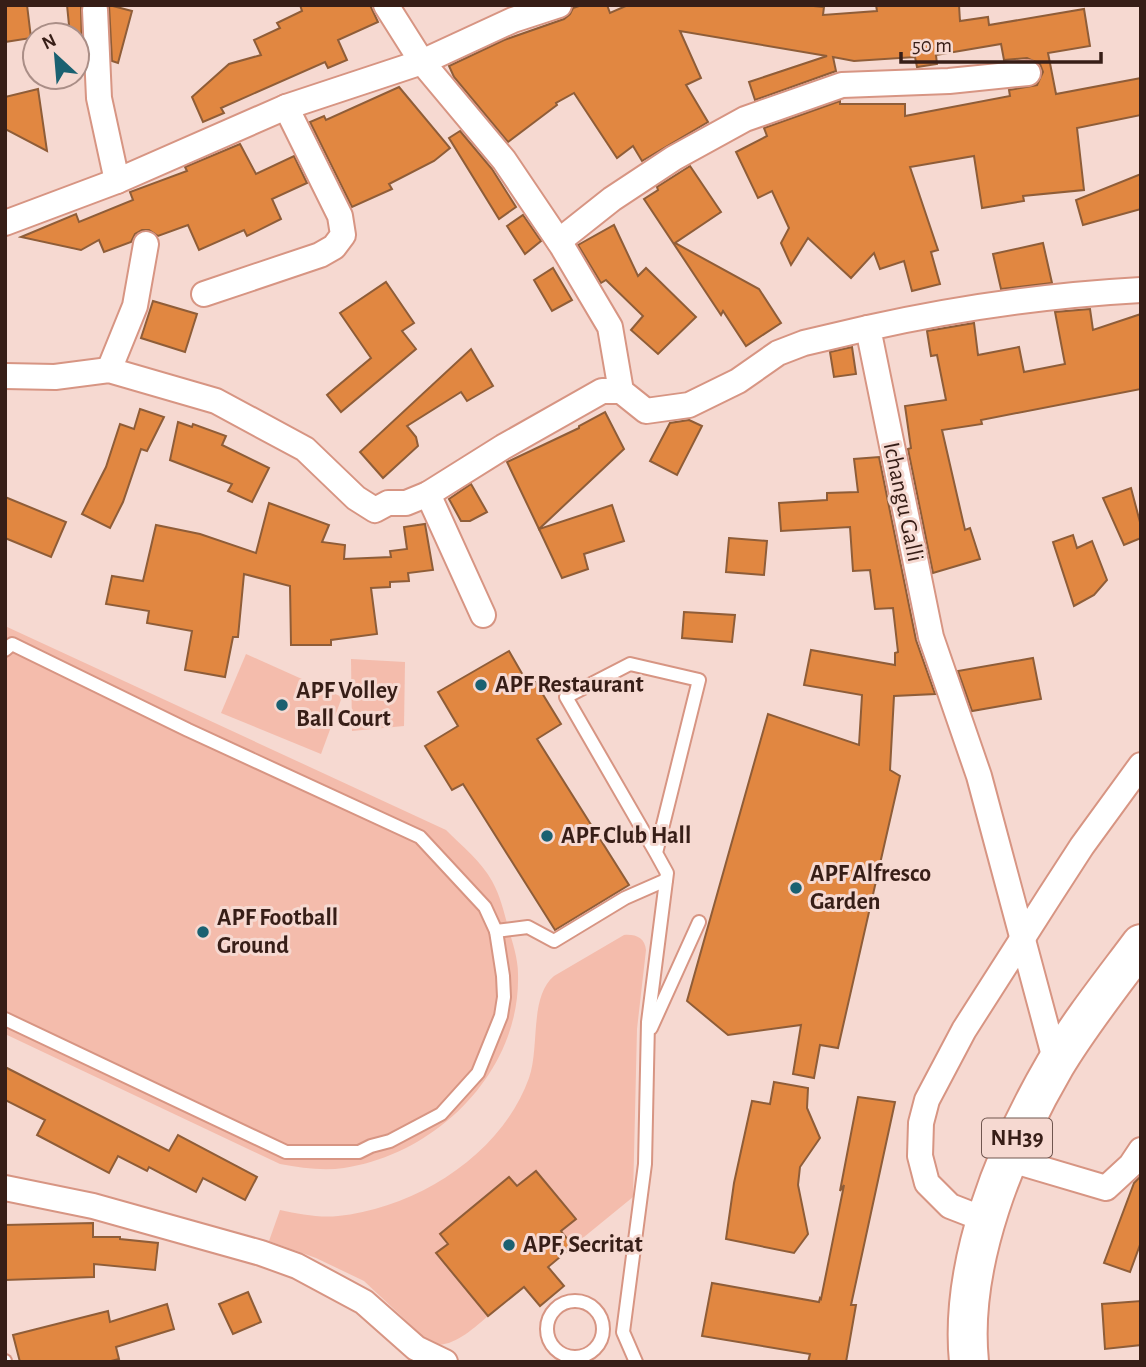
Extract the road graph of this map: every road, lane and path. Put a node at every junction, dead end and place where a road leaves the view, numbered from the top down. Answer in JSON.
{"nodes":[{"id":1,"x":386,"y":5,"type":"edge"},
{"id":2,"x":559,"y":5,"type":"edge"},
{"id":3,"x":95,"y":10,"type":"dead end"},
{"id":4,"x":514,"y":13,"type":"edge"},
{"id":5,"x":422,"y":62,"type":"junction"},
{"id":6,"x":1027,"y":73,"type":"dead end"},
{"id":7,"x":286,"y":107,"type":"junction"},
{"id":8,"x":117,"y":181,"type":"junction"},
{"id":9,"x":5,"y":223,"type":"edge"},
{"id":10,"x":559,"y":241,"type":"junction"},
{"id":11,"x":146,"y":244,"type":"dead end"},
{"id":12,"x":1141,"y":290,"type":"edge"},
{"id":13,"x":204,"y":294,"type":"dead end"},
{"id":14,"x":868,"y":328,"type":"junction"},
{"id":15,"x":109,"y":370,"type":"junction"},
{"id":16,"x":5,"y":376,"type":"edge"},
{"id":17,"x":621,"y":391,"type":"junction"},
{"id":18,"x":428,"y":494,"type":"junction"},
{"id":19,"x":483,"y":615,"type":"dead end"},
{"id":20,"x":5,"y":650,"type":"edge"},
{"id":21,"x":1141,"y":765,"type":"edge"},
{"id":22,"x":656,"y":853,"type":"junction"},
{"id":23,"x":666,"y":880,"type":"junction"},
{"id":24,"x":699,"y":922,"type":"dead end"},
{"id":25,"x":496,"y":931,"type":"junction"},
{"id":26,"x":1024,"y":939,"type":"junction"},
{"id":27,"x":1141,"y":944,"type":"edge"},
{"id":28,"x":5,"y":1018,"type":"edge"},
{"id":29,"x":647,"y":1038,"type":"junction"},
{"id":30,"x":1056,"y":1063,"type":"junction"},
{"id":31,"x":1141,"y":1150,"type":"edge"},
{"id":32,"x":1008,"y":1159,"type":"junction"},
{"id":33,"x":5,"y":1188,"type":"edge"},
{"id":34,"x":986,"y":1220,"type":"junction"},
{"id":35,"x":603,"y":1329,"type":"junction"},
{"id":36,"x":623,"y":1332,"type":"junction"},
{"id":37,"x":964,"y":1356,"type":"edge"},
{"id":38,"x":445,"y":1362,"type":"edge"},
{"id":39,"x":636,"y":1362,"type":"edge"}],
"edges":[{"from":1,"to":5,"type":"street"},
{"from":2,"to":4,"type":"street"},
{"from":3,"to":8,"type":"street"},
{"from":4,"to":5,"type":"street"},
{"from":5,"to":7,"type":"street"},
{"from":5,"to":10,"type":"street"},
{"from":6,"to":10,"type":"street"},
{"from":7,"to":8,"type":"street"},
{"from":7,"to":13,"type":"street"},
{"from":8,"to":9,"type":"street"},
{"from":10,"to":17,"type":"street"},
{"from":11,"to":15,"type":"street"},
{"from":12,"to":14,"type":"street"},
{"from":14,"to":17,"type":"street"},
{"from":14,"to":26,"type":"street","name":"Ichangu Galli"},
{"from":15,"to":16,"type":"street"},
{"from":15,"to":18,"type":"street"},
{"from":17,"to":18,"type":"street"},
{"from":18,"to":19,"type":"street"},
{"from":20,"to":25,"type":"lane"},
{"from":21,"to":26,"type":"street"},
{"from":22,"to":22,"type":"lane"},
{"from":22,"to":23,"type":"lane"},
{"from":23,"to":25,"type":"lane"},
{"from":23,"to":29,"type":"lane"},
{"from":24,"to":29,"type":"lane"},
{"from":25,"to":28,"type":"lane"},
{"from":26,"to":30,"type":"street","name":"Ichangu Galli"},
{"from":26,"to":34,"type":"street"},
{"from":27,"to":30,"type":"highway","number":"NH39"},
{"from":29,"to":36,"type":"lane"},
{"from":30,"to":32,"type":"highway","number":"NH39"},
{"from":31,"to":32,"type":"street"},
{"from":32,"to":34,"type":"highway","number":"NH39"},
{"from":33,"to":38,"type":"street"},
{"from":34,"to":37,"type":"highway","number":"NH39"},
{"from":35,"to":35,"type":"lane"},
{"from":35,"to":36,"type":"lane"},
{"from":36,"to":39,"type":"lane"}]}
